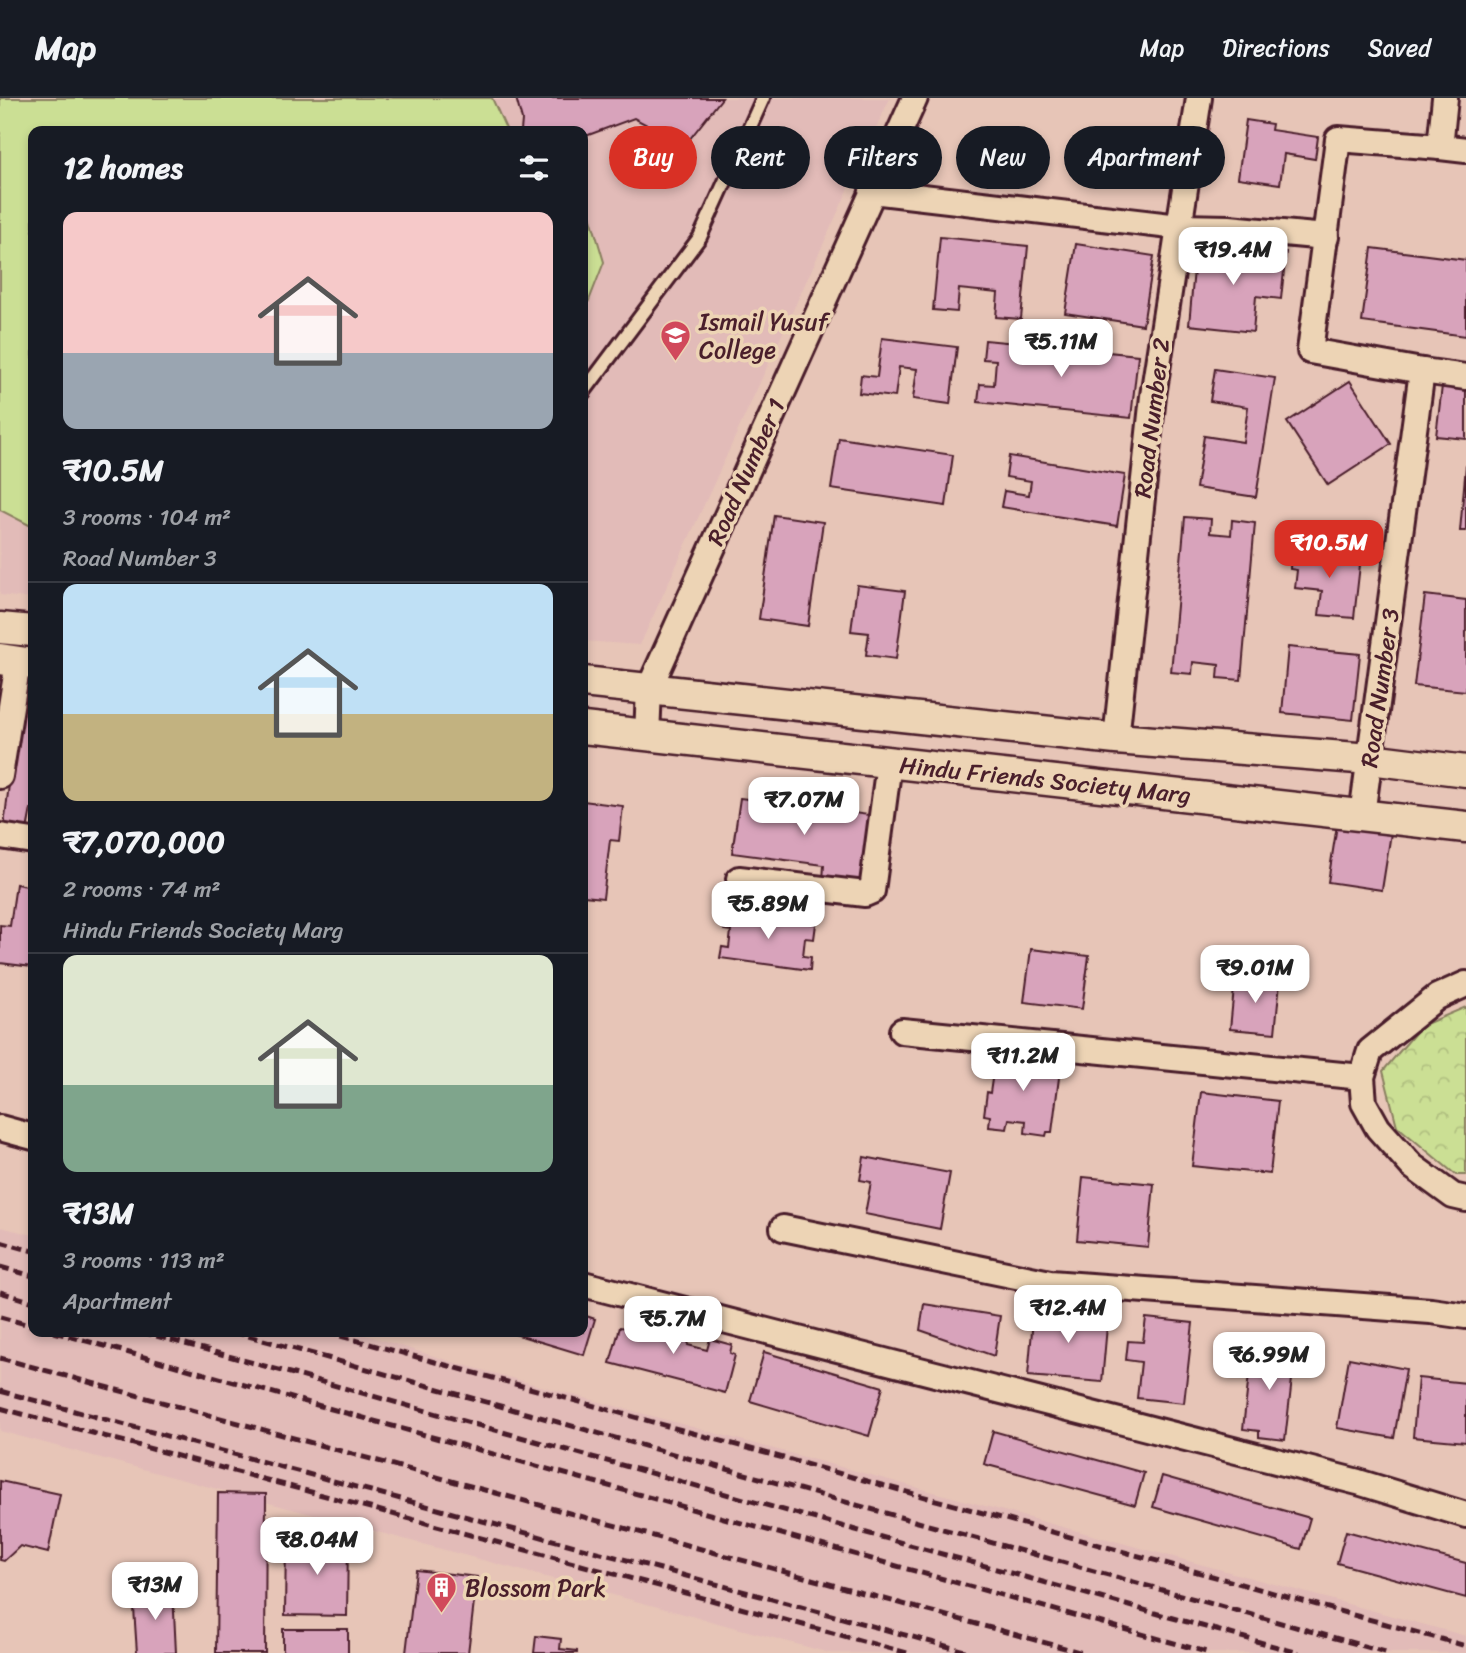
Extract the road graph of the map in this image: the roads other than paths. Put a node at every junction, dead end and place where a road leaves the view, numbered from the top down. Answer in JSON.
{"nodes":[{"id":1,"x":762,"y":98,"type":"edge"},
{"id":2,"x":915,"y":98,"type":"edge"},
{"id":3,"x":1199,"y":98,"type":"edge"},
{"id":4,"x":1445,"y":98,"type":"edge"},
{"id":5,"x":1440,"y":147,"type":"junction"},
{"id":6,"x":1466,"y":150,"type":"edge"},
{"id":7,"x":872,"y":191,"type":"junction"},
{"id":8,"x":1179,"y":227,"type":"junction"},
{"id":9,"x":1325,"y":237,"type":"junction"},
{"id":10,"x":1422,"y":371,"type":"junction"},
{"id":11,"x":1466,"y":377,"type":"edge"},
{"id":12,"x":588,"y":386,"type":"edge"},
{"id":13,"x":0,"y":628,"type":"edge"},
{"id":14,"x":28,"y":631,"type":"edge"},
{"id":15,"x":17,"y":661,"type":"edge"},
{"id":16,"x":588,"y":683,"type":"edge"},
{"id":17,"x":649,"y":689,"type":"junction"},
{"id":18,"x":588,"y":729,"type":"edge"},
{"id":19,"x":647,"y":736,"type":"junction"},
{"id":20,"x":1116,"y":739,"type":"junction"},
{"id":21,"x":1370,"y":759,"type":"junction"},
{"id":22,"x":889,"y":763,"type":"junction"},
{"id":23,"x":1466,"y":771,"type":"edge"},
{"id":24,"x":0,"y":776,"type":"edge"},
{"id":25,"x":1362,"y":815,"type":"junction"},
{"id":26,"x":1466,"y":827,"type":"edge"},
{"id":27,"x":0,"y":836,"type":"edge"},
{"id":28,"x":28,"y":840,"type":"edge"},
{"id":29,"x":739,"y":879,"type":"dead end"},
{"id":30,"x":1466,"y":984,"type":"edge"},
{"id":31,"x":902,"y":1031,"type":"dead end"},
{"id":32,"x":1362,"y":1077,"type":"junction"},
{"id":33,"x":0,"y":1128,"type":"edge"},
{"id":34,"x":28,"y":1136,"type":"edge"},
{"id":35,"x":1466,"y":1199,"type":"edge"},
{"id":36,"x":783,"y":1228,"type":"dead end"},
{"id":37,"x":588,"y":1285,"type":"edge"},
{"id":38,"x":1466,"y":1316,"type":"edge"},
{"id":39,"x":1466,"y":1515,"type":"edge"}],
"edges":[{"from":1,"to":12,"type":"lane"},
{"from":2,"to":7,"type":"street","name":"Road Number 1"},
{"from":3,"to":8,"type":"street","name":"Road Number 2"},
{"from":4,"to":5,"type":"street"},
{"from":5,"to":6,"type":"street"},
{"from":5,"to":9,"type":"street"},
{"from":7,"to":8,"type":"street"},
{"from":7,"to":17,"type":"street","name":"Road Number 1"},
{"from":8,"to":9,"type":"street"},
{"from":8,"to":20,"type":"street","name":"Road Number 2"},
{"from":9,"to":10,"type":"street"},
{"from":10,"to":11,"type":"street"},
{"from":10,"to":21,"type":"street","name":"Road Number 3"},
{"from":13,"to":14,"type":"street"},
{"from":15,"to":24,"type":"street"},
{"from":16,"to":17,"type":"street","name":"Hindu Friends Society Marg"},
{"from":17,"to":19,"type":"street","name":"Road Number 1"},
{"from":17,"to":20,"type":"street","name":"Hindu Friends Society Marg"},
{"from":18,"to":19,"type":"street","name":"Hindu Friends Society Marg"},
{"from":19,"to":22,"type":"street","name":"Hindu Friends Society Marg"},
{"from":20,"to":21,"type":"street","name":"Hindu Friends Society Marg"},
{"from":21,"to":23,"type":"street","name":"Hindu Friends Society Marg"},
{"from":21,"to":25,"type":"street","name":"Road Number 3"},
{"from":22,"to":25,"type":"street","name":"Hindu Friends Society Marg"},
{"from":22,"to":29,"type":"street"},
{"from":25,"to":26,"type":"street","name":"Hindu Friends Society Marg"},
{"from":27,"to":28,"type":"street"},
{"from":30,"to":32,"type":"street"},
{"from":31,"to":32,"type":"street"},
{"from":32,"to":35,"type":"street"},
{"from":33,"to":34,"type":"street"},
{"from":36,"to":38,"type":"street"},
{"from":37,"to":39,"type":"street"}]}
